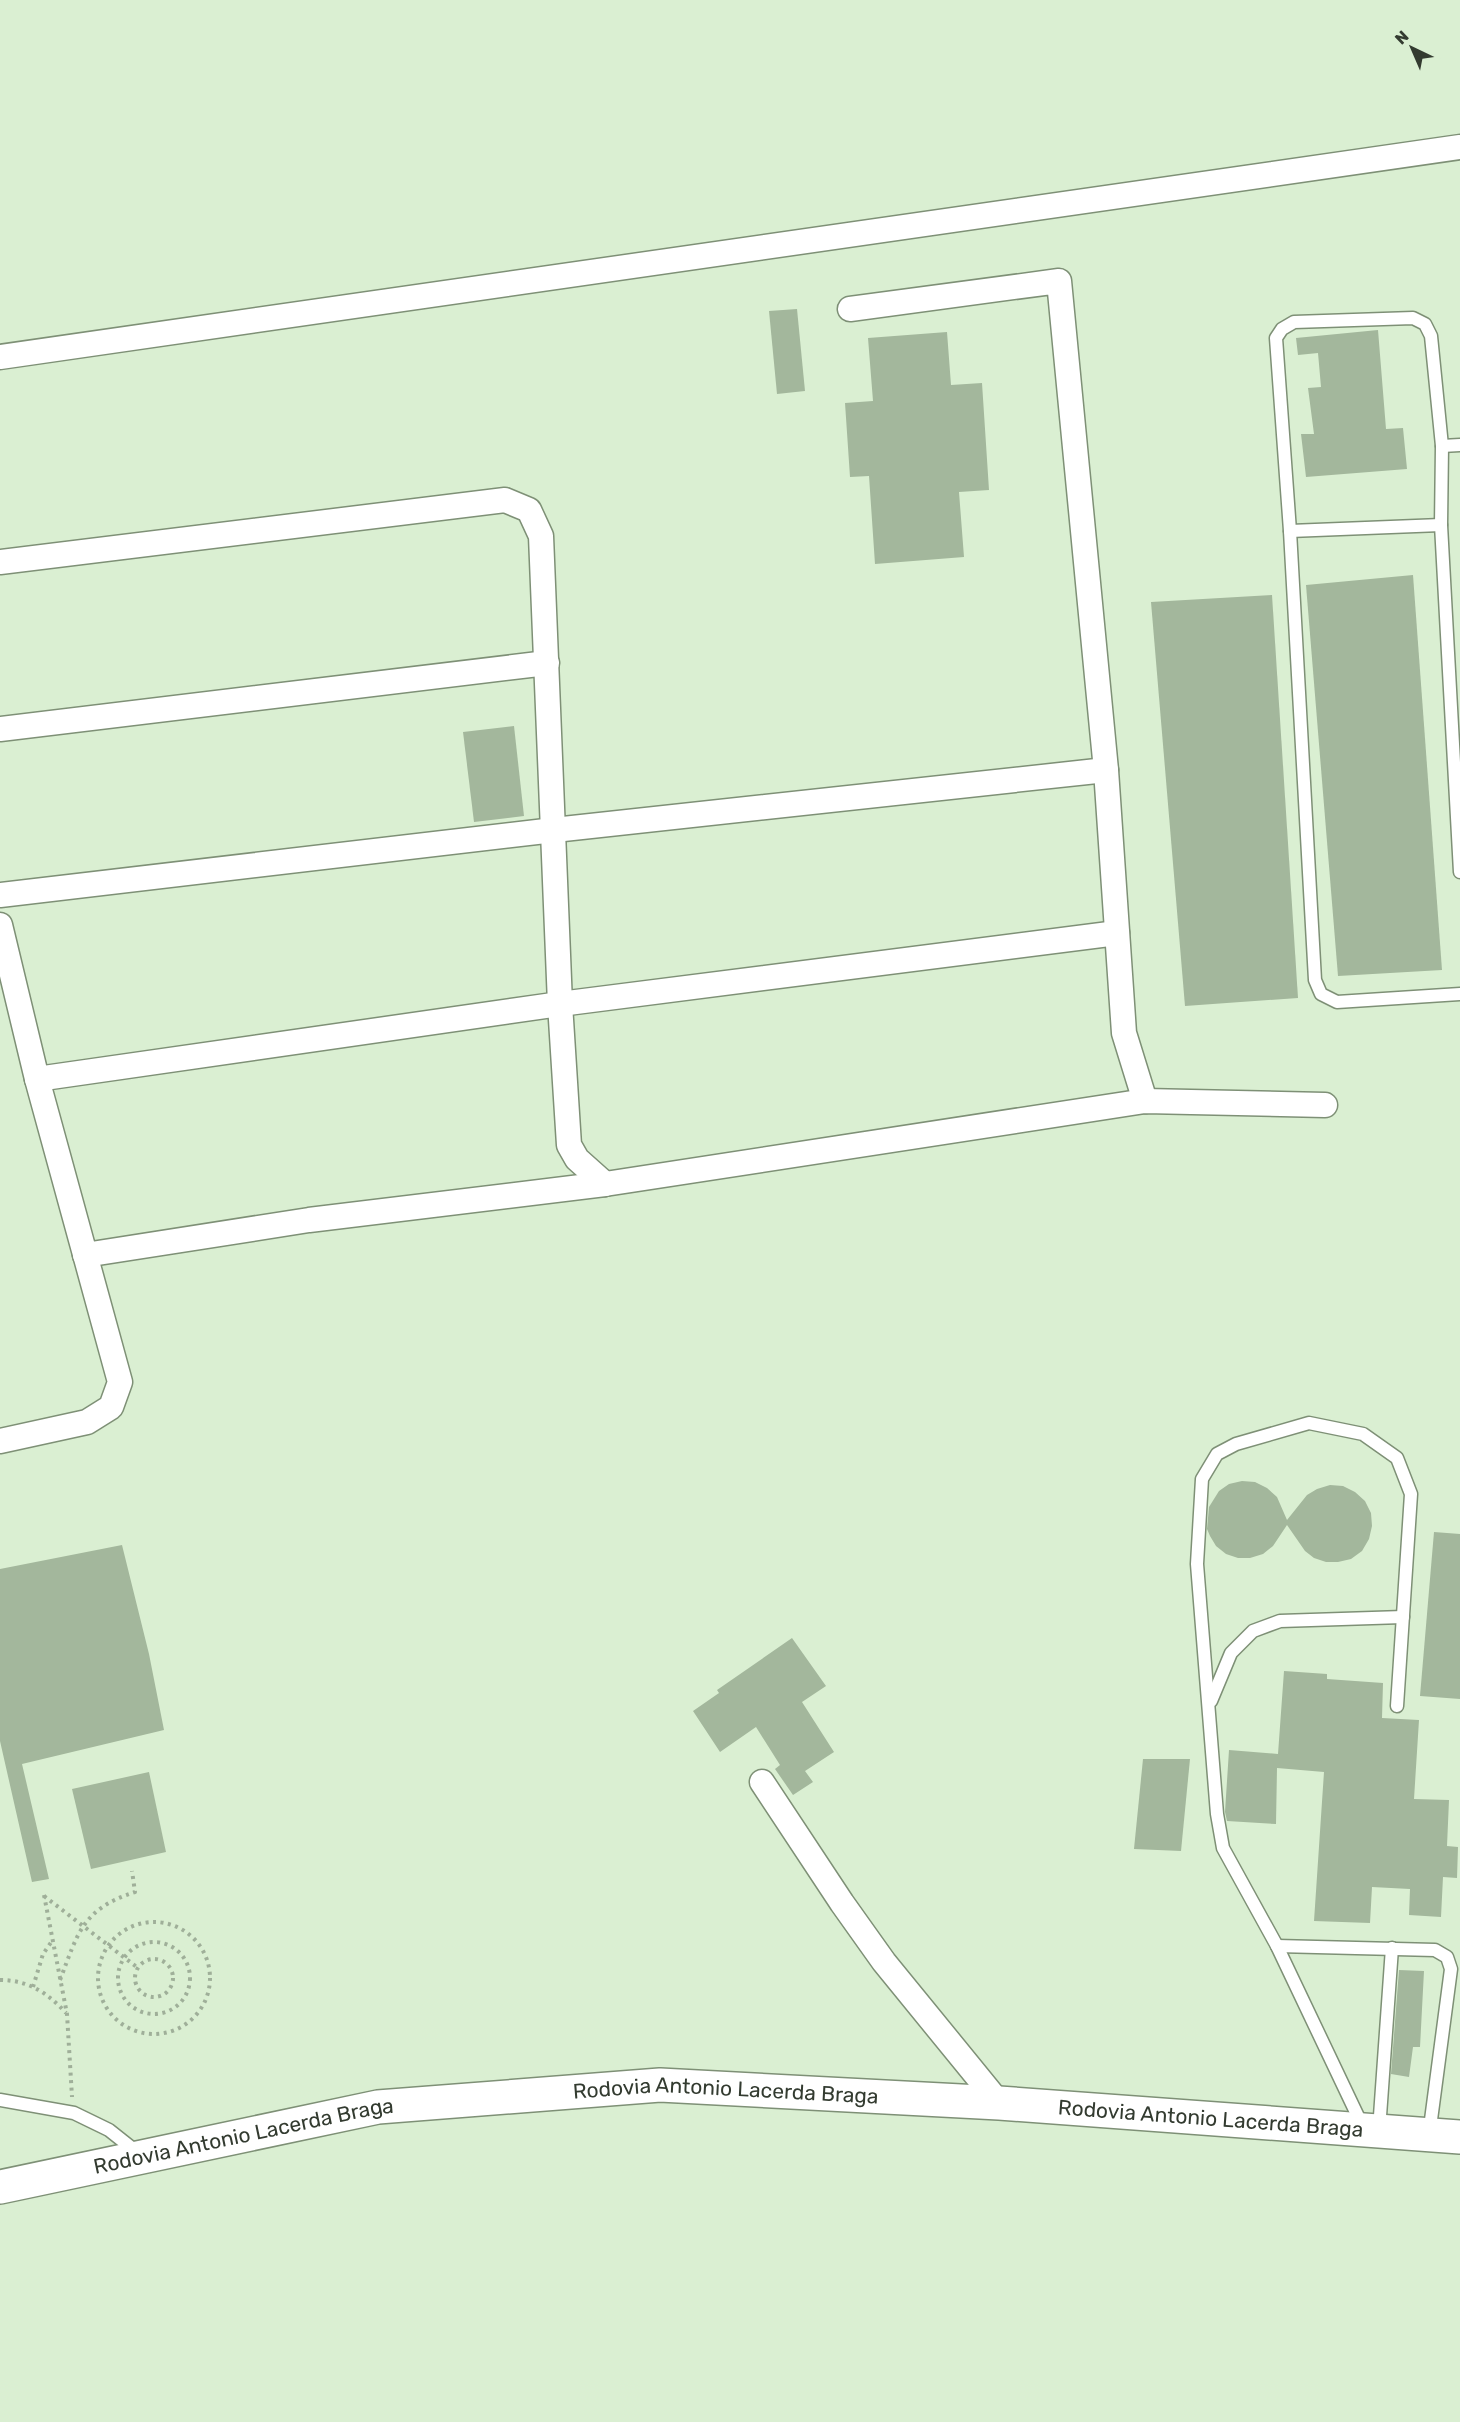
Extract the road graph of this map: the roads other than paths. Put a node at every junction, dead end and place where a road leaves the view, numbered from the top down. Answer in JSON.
{"nodes":[{"id":1,"x":1460,"y":147,"type":"edge"},
{"id":2,"x":850,"y":309,"type":"dead end"},
{"id":3,"x":0,"y":357,"type":"edge"},
{"id":4,"x":1460,"y":445,"type":"edge"},
{"id":5,"x":1442,"y":446,"type":"junction"},
{"id":6,"x":1441,"y":525,"type":"junction"},
{"id":7,"x":1290,"y":531,"type":"junction"},
{"id":8,"x":0,"y":562,"type":"edge"},
{"id":9,"x":547,"y":663,"type":"junction"},
{"id":10,"x":0,"y":729,"type":"edge"},
{"id":11,"x":1106,"y":770,"type":"junction"},
{"id":12,"x":554,"y":830,"type":"junction"},
{"id":13,"x":1460,"y":872,"type":"edge"},
{"id":14,"x":0,"y":895,"type":"edge"},
{"id":15,"x":0,"y":925,"type":"edge"},
{"id":16,"x":1117,"y":933,"type":"junction"},
{"id":17,"x":1460,"y":994,"type":"edge"},
{"id":18,"x":560,"y":1004,"type":"junction"},
{"id":19,"x":37,"y":1079,"type":"junction"},
{"id":20,"x":1145,"y":1101,"type":"junction"},
{"id":21,"x":1325,"y":1105,"type":"dead end"},
{"id":22,"x":605,"y":1184,"type":"junction"},
{"id":23,"x":85,"y":1255,"type":"junction"},
{"id":24,"x":0,"y":1441,"type":"edge"},
{"id":25,"x":1403,"y":1617,"type":"junction"},
{"id":26,"x":1210,"y":1704,"type":"junction"},
{"id":27,"x":1397,"y":1706,"type":"dead end"},
{"id":28,"x":762,"y":1782,"type":"dead end"},
{"id":29,"x":1277,"y":1946,"type":"junction"},
{"id":30,"x":1392,"y":1948,"type":"junction"},
{"id":31,"x":0,"y":2100,"type":"edge"},
{"id":32,"x":999,"y":2103,"type":"junction"},
{"id":33,"x":1372,"y":2131,"type":"junction"},
{"id":34,"x":1444,"y":2136,"type":"edge"},
{"id":35,"x":144,"y":2157,"type":"junction"},
{"id":36,"x":0,"y":2187,"type":"edge"}],
"edges":[{"from":1,"to":3,"type":"street"},
{"from":2,"to":11,"type":"street"},
{"from":4,"to":5,"type":"lane"},
{"from":5,"to":6,"type":"lane"},
{"from":5,"to":7,"type":"lane"},
{"from":6,"to":7,"type":"lane"},
{"from":6,"to":13,"type":"lane"},
{"from":7,"to":17,"type":"lane"},
{"from":8,"to":9,"type":"street"},
{"from":9,"to":10,"type":"street"},
{"from":9,"to":12,"type":"street"},
{"from":11,"to":12,"type":"street"},
{"from":11,"to":16,"type":"street"},
{"from":12,"to":14,"type":"street"},
{"from":12,"to":18,"type":"street"},
{"from":15,"to":19,"type":"street"},
{"from":16,"to":18,"type":"street"},
{"from":16,"to":20,"type":"street"},
{"from":18,"to":19,"type":"street"},
{"from":18,"to":22,"type":"street"},
{"from":19,"to":23,"type":"street"},
{"from":20,"to":21,"type":"street"},
{"from":20,"to":22,"type":"street"},
{"from":22,"to":23,"type":"street"},
{"from":23,"to":24,"type":"street"},
{"from":25,"to":26,"type":"lane"},
{"from":25,"to":26,"type":"lane"},
{"from":25,"to":27,"type":"lane"},
{"from":26,"to":29,"type":"lane"},
{"from":28,"to":32,"type":"street"},
{"from":29,"to":30,"type":"lane"},
{"from":29,"to":33,"type":"lane"},
{"from":30,"to":33,"type":"lane"},
{"from":30,"to":34,"type":"lane"},
{"from":31,"to":35,"type":"lane"},
{"from":32,"to":33,"type":"main road","name":"Rodovia Antonio Lacerda Braga"},
{"from":32,"to":35,"type":"main road","name":"Rodovia Antonio Lacerda Braga"},
{"from":33,"to":34,"type":"main road","name":"Rodovia Antonio Lacerda Braga"},
{"from":35,"to":36,"type":"main road","name":"Rodovia Antonio Lacerda Braga"}]}
